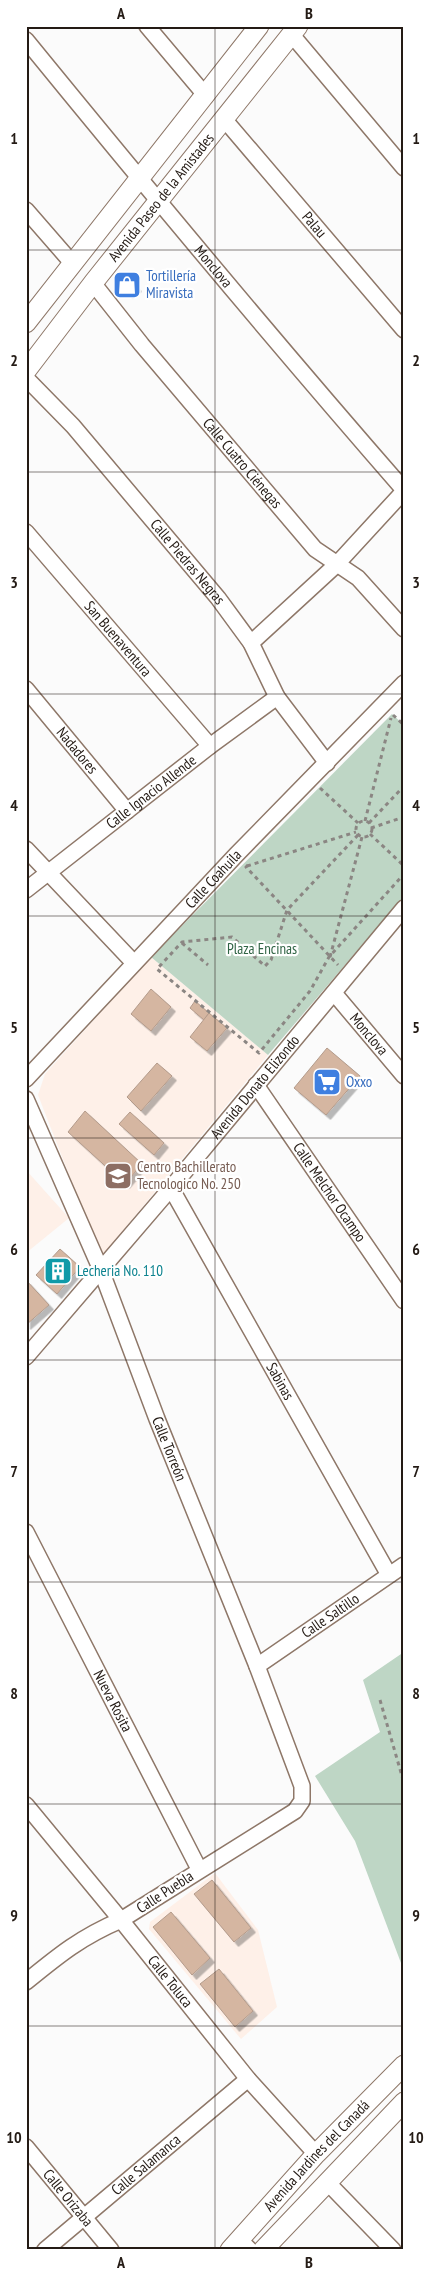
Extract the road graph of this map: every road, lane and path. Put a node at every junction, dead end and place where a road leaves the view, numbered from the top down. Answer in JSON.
{"nodes":[{"id":1,"x":147,"y":26,"type":"edge"},
{"id":2,"x":259,"y":26,"type":"edge"},
{"id":3,"x":295,"y":31,"type":"edge"},
{"id":4,"x":26,"y":40,"type":"edge"},
{"id":5,"x":206,"y":96,"type":"junction"},
{"id":6,"x":224,"y":119,"type":"junction"},
{"id":7,"x":404,"y":168,"type":"edge"},
{"id":8,"x":140,"y":180,"type":"junction"},
{"id":9,"x":159,"y":203,"type":"junction"},
{"id":10,"x":26,"y":210,"type":"edge"},
{"id":11,"x":73,"y":264,"type":"junction"},
{"id":12,"x":93,"y":283,"type":"junction"},
{"id":13,"x":26,"y":323,"type":"edge"},
{"id":14,"x":404,"y":330,"type":"edge"},
{"id":15,"x":26,"y":371,"type":"edge"},
{"id":16,"x":26,"y":378,"type":"edge"},
{"id":17,"x":404,"y":491,"type":"edge"},
{"id":18,"x":26,"y":532,"type":"edge"},
{"id":19,"x":336,"y":565,"type":"junction"},
{"id":20,"x":404,"y":629,"type":"edge"},
{"id":21,"x":251,"y":644,"type":"junction"},
{"id":22,"x":404,"y":683,"type":"edge"},
{"id":23,"x":26,"y":689,"type":"edge"},
{"id":24,"x":277,"y":697,"type":"junction"},
{"id":25,"x":392,"y":714,"type":"junction"},
{"id":26,"x":386,"y":721,"type":"dead end"},
{"id":27,"x":404,"y":725,"type":"edge"},
{"id":28,"x":210,"y":746,"type":"junction"},
{"id":29,"x":327,"y":763,"type":"junction"},
{"id":30,"x":327,"y":782,"type":"dead end"},
{"id":31,"x":404,"y":786,"type":"edge"},
{"id":32,"x":321,"y":789,"type":"junction"},
{"id":33,"x":314,"y":796,"type":"dead end"},
{"id":34,"x":127,"y":811,"type":"junction"},
{"id":35,"x":404,"y":817,"type":"edge"},
{"id":36,"x":367,"y":822,"type":"junction"},
{"id":37,"x":358,"y":824,"type":"junction"},
{"id":38,"x":371,"y":828,"type":"junction"},
{"id":39,"x":359,"y":834,"type":"junction"},
{"id":40,"x":370,"y":834,"type":"junction"},
{"id":41,"x":26,"y":849,"type":"edge"},
{"id":42,"x":253,"y":860,"type":"dead end"},
{"id":43,"x":404,"y":866,"type":"edge"},
{"id":44,"x":246,"y":867,"type":"junction"},
{"id":45,"x":49,"y":872,"type":"junction"},
{"id":46,"x":404,"y":874,"type":"edge"},
{"id":47,"x":26,"y":890,"type":"edge"},
{"id":48,"x":404,"y":908,"type":"edge"},
{"id":49,"x":287,"y":910,"type":"junction"},
{"id":50,"x":182,"y":942,"type":"junction"},
{"id":51,"x":330,"y":957,"type":"junction"},
{"id":52,"x":134,"y":963,"type":"junction"},
{"id":53,"x":208,"y":965,"type":"dead end"},
{"id":54,"x":334,"y":993,"type":"junction"},
{"id":55,"x":404,"y":1076,"type":"edge"},
{"id":56,"x":26,"y":1079,"type":"edge"},
{"id":57,"x":256,"y":1085,"type":"junction"},
{"id":58,"x":26,"y":1099,"type":"edge"},
{"id":59,"x":171,"y":1188,"type":"junction"},
{"id":60,"x":101,"y":1270,"type":"junction"},
{"id":61,"x":404,"y":1300,"type":"edge"},
{"id":62,"x":26,"y":1357,"type":"edge"},
{"id":63,"x":26,"y":1532,"type":"edge"},
{"id":64,"x":404,"y":1565,"type":"edge"},
{"id":65,"x":389,"y":1575,"type":"junction"},
{"id":66,"x":256,"y":1666,"type":"junction"},
{"id":67,"x":380,"y":1700,"type":"dead end"},
{"id":68,"x":404,"y":1783,"type":"edge"},
{"id":69,"x":302,"y":1800,"type":"joint"},
{"id":70,"x":26,"y":1805,"type":"edge"},
{"id":71,"x":199,"y":1869,"type":"junction"},
{"id":72,"x":121,"y":1920,"type":"junction"},
{"id":73,"x":26,"y":1982,"type":"edge"},
{"id":74,"x":404,"y":2065,"type":"edge"},
{"id":75,"x":248,"y":2079,"type":"junction"},
{"id":76,"x":400,"y":2113,"type":"edge"},
{"id":77,"x":26,"y":2147,"type":"edge"},
{"id":78,"x":316,"y":2154,"type":"junction"},
{"id":79,"x":327,"y":2182,"type":"junction"},
{"id":80,"x":84,"y":2218,"type":"junction"},
{"id":81,"x":240,"y":2246,"type":"edge"},
{"id":82,"x":45,"y":2250,"type":"edge"},
{"id":83,"x":111,"y":2250,"type":"edge"},
{"id":84,"x":263,"y":2250,"type":"edge"},
{"id":85,"x":393,"y":2250,"type":"edge"}],
"edges":[{"from":1,"to":5,"type":"street"},
{"from":2,"to":5,"type":"street","name":"Avenida Paseo de la Amistades"},
{"from":3,"to":6,"type":"street","name":"Avenida Paseo de la Amistades"},
{"from":3,"to":7,"type":"street"},
{"from":4,"to":8,"type":"street","name":"Monclova"},
{"from":5,"to":8,"type":"street","name":"Avenida Paseo de la Amistades"},
{"from":6,"to":9,"type":"street","name":"Avenida Paseo de la Amistades"},
{"from":6,"to":14,"type":"street","name":"Palau"},
{"from":8,"to":9,"type":"street","name":"Monclova"},
{"from":8,"to":11,"type":"street","name":"Avenida Paseo de la Amistades"},
{"from":9,"to":12,"type":"street","name":"Avenida Paseo de la Amistades"},
{"from":9,"to":17,"type":"street","name":"Monclova"},
{"from":10,"to":11,"type":"street"},
{"from":11,"to":13,"type":"street","name":"Avenida Paseo de la Amistades"},
{"from":12,"to":15,"type":"street","name":"Avenida Paseo de la Amistades"},
{"from":12,"to":19,"type":"street","name":"Calle Cuatro Ciénegas"},
{"from":16,"to":21,"type":"street","name":"Calle Piedras Negras"},
{"from":17,"to":19,"type":"street"},
{"from":18,"to":28,"type":"street","name":"San Buenaventura"},
{"from":19,"to":20,"type":"street","name":"Calle Cuatro Ciénegas"},
{"from":19,"to":21,"type":"street"},
{"from":21,"to":24,"type":"street","name":"Calle Piedras Negras"},
{"from":22,"to":29,"type":"street","name":"Calle Coahuila"},
{"from":23,"to":34,"type":"street","name":"Nadadores"},
{"from":24,"to":28,"type":"street","name":"Calle Ignacio Allende"},
{"from":24,"to":29,"type":"street","name":"Calle Piedras Negras"},
{"from":25,"to":26,"type":"path"},
{"from":25,"to":27,"type":"path"},
{"from":25,"to":36,"type":"path"},
{"from":28,"to":34,"type":"street","name":"Calle Ignacio Allende"},
{"from":29,"to":52,"type":"street","name":"Calle Coahuila"},
{"from":30,"to":32,"type":"path"},
{"from":31,"to":36,"type":"path"},
{"from":32,"to":33,"type":"path"},
{"from":32,"to":37,"type":"path"},
{"from":34,"to":45,"type":"street","name":"Calle Ignacio Allende"},
{"from":35,"to":38,"type":"path"},
{"from":36,"to":37,"type":"path"},
{"from":36,"to":38,"type":"path"},
{"from":37,"to":39,"type":"path"},
{"from":38,"to":40,"type":"path"},
{"from":39,"to":40,"type":"path"},
{"from":39,"to":44,"type":"path"},
{"from":39,"to":49,"type":"path"},
{"from":39,"to":51,"type":"path"},
{"from":40,"to":43,"type":"path"},
{"from":41,"to":45,"type":"street"},
{"from":42,"to":44,"type":"path"},
{"from":44,"to":49,"type":"path"},
{"from":45,"to":47,"type":"street","name":"Calle Ignacio Allende"},
{"from":45,"to":52,"type":"street"},
{"from":46,"to":51,"type":"path"},
{"from":48,"to":54,"type":"street","name":"Avenida Donato Elizondo"},
{"from":49,"to":50,"type":"path"},
{"from":49,"to":51,"type":"path"},
{"from":50,"to":51,"type":"path"},
{"from":50,"to":53,"type":"path"},
{"from":52,"to":56,"type":"street","name":"Calle Coahuila"},
{"from":54,"to":55,"type":"street","name":"Monclova"},
{"from":54,"to":57,"type":"street","name":"Avenida Donato Elizondo"},
{"from":57,"to":59,"type":"street","name":"Avenida Donato Elizondo"},
{"from":57,"to":61,"type":"street","name":"Calle Melchor Ocampo"},
{"from":58,"to":60,"type":"street","name":"Calle Torreón"},
{"from":59,"to":60,"type":"street","name":"Avenida Donato Elizondo"},
{"from":59,"to":65,"type":"street","name":"Sabinas"},
{"from":60,"to":62,"type":"street","name":"Avenida Donato Elizondo"},
{"from":60,"to":66,"type":"street","name":"Calle Torreón"},
{"from":63,"to":71,"type":"street","name":"Nueva Rosita"},
{"from":64,"to":65,"type":"street","name":"Calle Saltillo"},
{"from":65,"to":66,"type":"street","name":"Calle Saltillo"},
{"from":66,"to":69,"type":"street","name":"Calle Torreón"},
{"from":67,"to":68,"type":"path"},
{"from":69,"to":71,"type":"street","name":"Calle Puebla"},
{"from":70,"to":72,"type":"street","name":"Calle Toluca"},
{"from":71,"to":72,"type":"street","name":"Calle Puebla"},
{"from":72,"to":73,"type":"street","name":"Calle Puebla"},
{"from":72,"to":75,"type":"street","name":"Calle Toluca"},
{"from":74,"to":78,"type":"street","name":"Avenida Jardines del Canadá"},
{"from":75,"to":78,"type":"street","name":"Calle Toluca"},
{"from":75,"to":80,"type":"street","name":"Calle Salamanca"},
{"from":76,"to":79,"type":"street","name":"Avenida Jardines del Canadá"},
{"from":77,"to":80,"type":"street","name":"Calle Orizaba"},
{"from":78,"to":81,"type":"street","name":"Avenida Jardines del Canadá"},
{"from":79,"to":84,"type":"street","name":"Avenida Jardines del Canadá"},
{"from":79,"to":85,"type":"street"},
{"from":80,"to":82,"type":"street","name":"Calle Salamanca"},
{"from":80,"to":83,"type":"street","name":"Calle Orizaba"}]}
